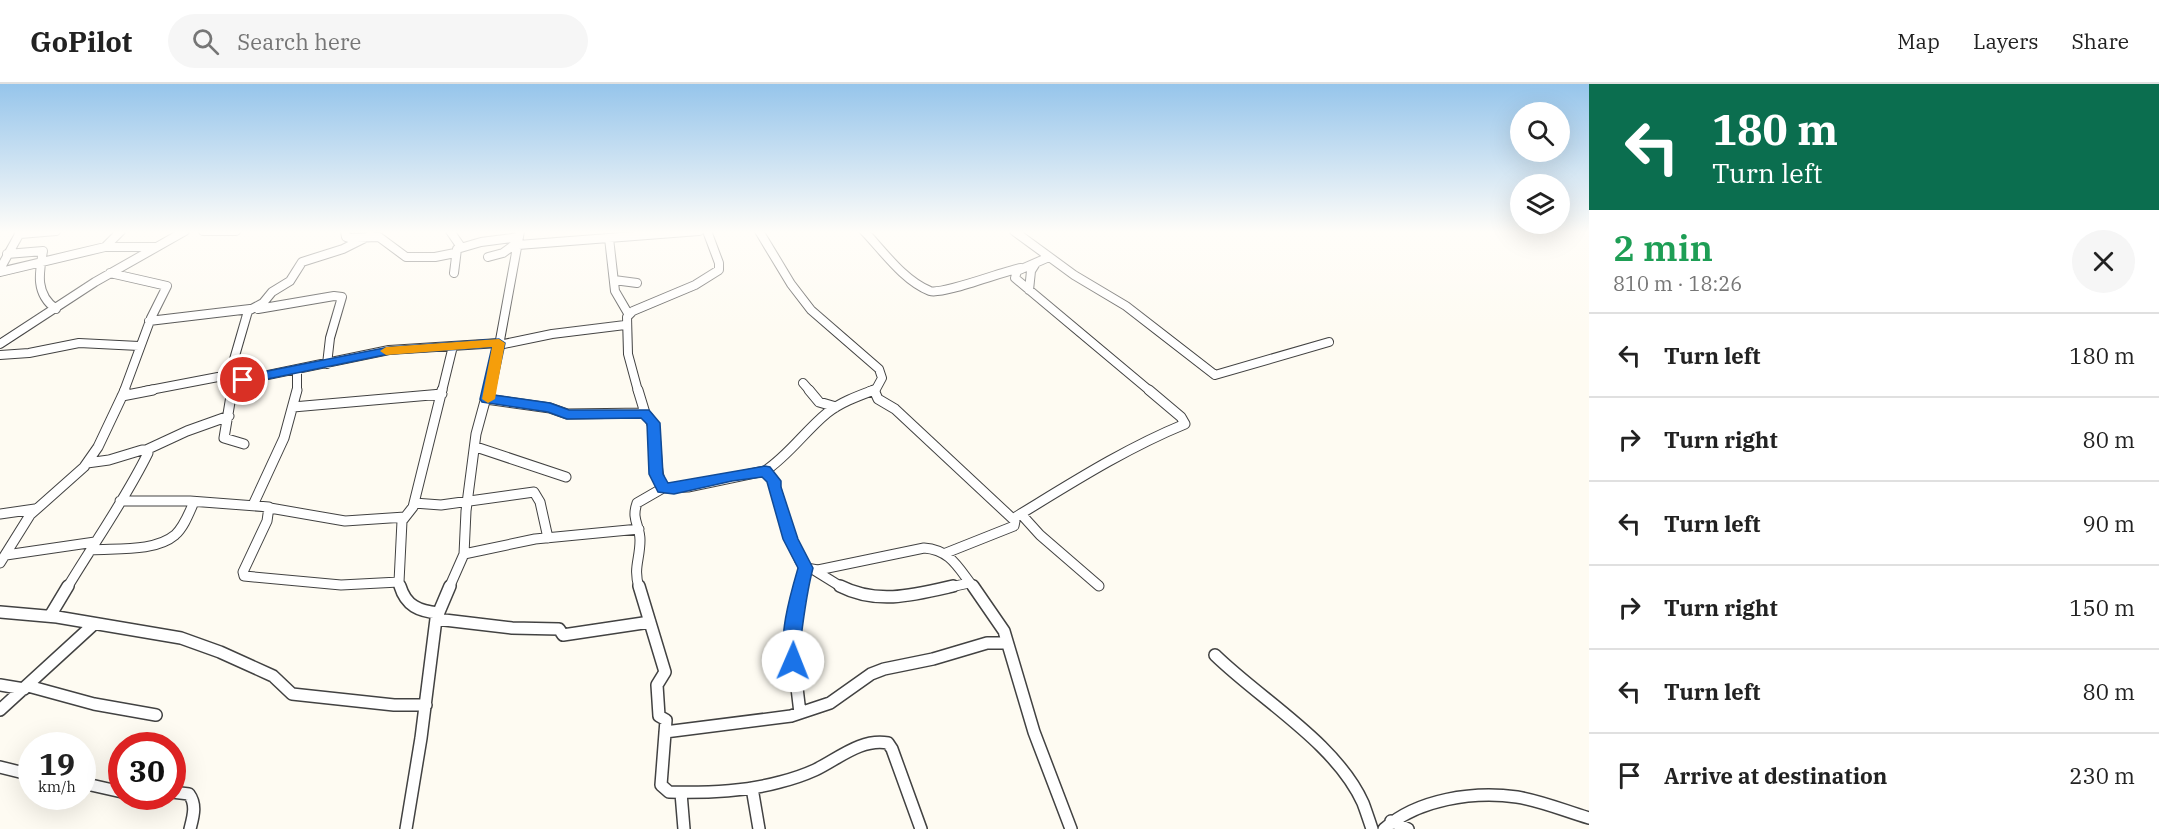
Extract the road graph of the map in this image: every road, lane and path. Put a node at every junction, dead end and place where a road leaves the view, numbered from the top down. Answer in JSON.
{"nodes":[{"id":1,"x":21,"y":266,"type":"edge"},
{"id":2,"x":40,"y":266,"type":"edge"},
{"id":3,"x":123,"y":266,"type":"edge"},
{"id":4,"x":300,"y":266,"type":"edge"},
{"id":5,"x":454,"y":266,"type":"edge"},
{"id":6,"x":514,"y":266,"type":"edge"},
{"id":7,"x":612,"y":266,"type":"edge"},
{"id":8,"x":719,"y":266,"type":"edge"},
{"id":9,"x":780,"y":266,"type":"edge"},
{"id":10,"x":897,"y":266,"type":"edge"},
{"id":11,"x":1029,"y":266,"type":"edge"},
{"id":12,"x":1034,"y":266,"type":"edge"},
{"id":13,"x":1062,"y":266,"type":"edge"},
{"id":14,"x":1023,"y":268,"type":"junction"},
{"id":15,"x":0,"y":270,"type":"edge"},
{"id":16,"x":110,"y":273,"type":"junction"},
{"id":17,"x":454,"y":273,"type":"dead end"},
{"id":18,"x":614,"y":280,"type":"junction"},
{"id":19,"x":637,"y":283,"type":"dead end"},
{"id":20,"x":1029,"y":290,"type":"junction"},
{"id":21,"x":56,"y":309,"type":"junction"},
{"id":22,"x":249,"y":310,"type":"junction"},
{"id":23,"x":629,"y":315,"type":"junction"},
{"id":24,"x":149,"y":321,"type":"junction"},
{"id":25,"x":625,"y":326,"type":"junction"},
{"id":26,"x":1329,"y":342,"type":"dead end"},
{"id":27,"x":0,"y":344,"type":"edge"},
{"id":28,"x":499,"y":344,"type":"junction"},
{"id":29,"x":139,"y":345,"type":"junction"},
{"id":30,"x":453,"y":346,"type":"junction"},
{"id":31,"x":0,"y":355,"type":"edge"},
{"id":32,"x":327,"y":364,"type":"junction"},
{"id":33,"x":297,"y":370,"type":"junction"},
{"id":34,"x":231,"y":381,"type":"junction"},
{"id":35,"x":802,"y":384,"type":"dead end"},
{"id":36,"x":874,"y":390,"type":"junction"},
{"id":37,"x":442,"y":394,"type":"junction"},
{"id":38,"x":122,"y":396,"type":"junction"},
{"id":39,"x":486,"y":399,"type":"junction"},
{"id":40,"x":293,"y":407,"type":"junction"},
{"id":41,"x":836,"y":407,"type":"junction"},
{"id":42,"x":645,"y":413,"type":"junction"},
{"id":43,"x":229,"y":416,"type":"junction"},
{"id":44,"x":244,"y":444,"type":"dead end"},
{"id":45,"x":476,"y":447,"type":"junction"},
{"id":46,"x":146,"y":450,"type":"junction"},
{"id":47,"x":87,"y":463,"type":"junction"},
{"id":48,"x":765,"y":471,"type":"junction"},
{"id":49,"x":566,"y":477,"type":"dead end"},
{"id":50,"x":663,"y":488,"type":"junction"},
{"id":51,"x":468,"y":500,"type":"junction"},
{"id":52,"x":120,"y":501,"type":"junction"},
{"id":53,"x":194,"y":501,"type":"junction"},
{"id":54,"x":414,"y":503,"type":"junction"},
{"id":55,"x":254,"y":505,"type":"junction"},
{"id":56,"x":270,"y":508,"type":"junction"},
{"id":57,"x":36,"y":509,"type":"junction"},
{"id":58,"x":0,"y":514,"type":"edge"},
{"id":59,"x":1017,"y":516,"type":"junction"},
{"id":60,"x":405,"y":517,"type":"junction"},
{"id":61,"x":639,"y":529,"type":"junction"},
{"id":62,"x":548,"y":537,"type":"junction"},
{"id":63,"x":93,"y":546,"type":"junction"},
{"id":64,"x":946,"y":553,"type":"junction"},
{"id":65,"x":464,"y":554,"type":"junction"},
{"id":66,"x":3,"y":559,"type":"edge"},
{"id":67,"x":810,"y":569,"type":"junction"},
{"id":68,"x":399,"y":582,"type":"junction"},
{"id":69,"x":969,"y":583,"type":"junction"},
{"id":70,"x":1099,"y":585,"type":"dead end"},
{"id":71,"x":0,"y":612,"type":"edge"},
{"id":72,"x":50,"y":616,"type":"junction"},
{"id":73,"x":437,"y":616,"type":"junction"},
{"id":74,"x":650,"y":622,"type":"junction"},
{"id":75,"x":94,"y":624,"type":"junction"},
{"id":76,"x":1007,"y":643,"type":"junction"},
{"id":77,"x":1215,"y":655,"type":"dead end"},
{"id":78,"x":0,"y":685,"type":"edge"},
{"id":79,"x":26,"y":687,"type":"junction"},
{"id":80,"x":426,"y":705,"type":"junction"},
{"id":81,"x":0,"y":710,"type":"edge"},
{"id":82,"x":800,"y":713,"type":"junction"},
{"id":83,"x":156,"y":715,"type":"dead end"},
{"id":84,"x":665,"y":732,"type":"junction"},
{"id":85,"x":0,"y":767,"type":"edge"},
{"id":86,"x":18,"y":772,"type":"edge"},
{"id":87,"x":752,"y":788,"type":"junction"},
{"id":88,"x":681,"y":792,"type":"junction"},
{"id":89,"x":186,"y":794,"type":"edge"},
{"id":90,"x":1589,"y":818,"type":"edge"},
{"id":91,"x":1387,"y":825,"type":"edge"},
{"id":92,"x":190,"y":829,"type":"edge"},
{"id":93,"x":406,"y":829,"type":"edge"},
{"id":94,"x":684,"y":829,"type":"edge"},
{"id":95,"x":759,"y":829,"type":"edge"},
{"id":96,"x":921,"y":829,"type":"edge"},
{"id":97,"x":1071,"y":829,"type":"edge"},
{"id":98,"x":1372,"y":829,"type":"edge"},
{"id":99,"x":1408,"y":829,"type":"edge"}],
"edges":[{"from":1,"to":15,"type":"street"},
{"from":2,"to":21,"type":"street"},
{"from":3,"to":16,"type":"street"},
{"from":4,"to":22,"type":"street"},
{"from":5,"to":17,"type":"street"},
{"from":6,"to":28,"type":"street"},
{"from":7,"to":18,"type":"street"},
{"from":8,"to":23,"type":"street"},
{"from":9,"to":36,"type":"street"},
{"from":10,"to":14,"type":"street"},
{"from":11,"to":14,"type":"street"},
{"from":12,"to":20,"type":"street"},
{"from":13,"to":26,"type":"street"},
{"from":14,"to":20,"type":"street"},
{"from":16,"to":21,"type":"street"},
{"from":16,"to":24,"type":"street"},
{"from":18,"to":19,"type":"street"},
{"from":18,"to":23,"type":"street"},
{"from":20,"to":59,"type":"street"},
{"from":21,"to":27,"type":"street"},
{"from":22,"to":24,"type":"street"},
{"from":22,"to":32,"type":"street"},
{"from":22,"to":34,"type":"street"},
{"from":23,"to":25,"type":"street"},
{"from":24,"to":29,"type":"street"},
{"from":25,"to":28,"type":"street"},
{"from":25,"to":42,"type":"street"},
{"from":28,"to":30,"type":"street"},
{"from":28,"to":39,"type":"street"},
{"from":29,"to":31,"type":"street"},
{"from":29,"to":38,"type":"street"},
{"from":30,"to":32,"type":"street"},
{"from":30,"to":37,"type":"street"},
{"from":32,"to":33,"type":"street"},
{"from":33,"to":34,"type":"street"},
{"from":33,"to":40,"type":"street"},
{"from":34,"to":38,"type":"street"},
{"from":34,"to":43,"type":"street"},
{"from":35,"to":41,"type":"street"},
{"from":36,"to":41,"type":"street"},
{"from":36,"to":59,"type":"street"},
{"from":37,"to":40,"type":"street"},
{"from":37,"to":54,"type":"street"},
{"from":38,"to":47,"type":"street"},
{"from":39,"to":42,"type":"street"},
{"from":39,"to":45,"type":"street"},
{"from":40,"to":55,"type":"street"},
{"from":41,"to":48,"type":"street"},
{"from":42,"to":50,"type":"street"},
{"from":43,"to":44,"type":"street"},
{"from":43,"to":46,"type":"street"},
{"from":45,"to":49,"type":"street"},
{"from":45,"to":51,"type":"street"},
{"from":46,"to":47,"type":"street"},
{"from":46,"to":52,"type":"street"},
{"from":47,"to":57,"type":"street"},
{"from":48,"to":50,"type":"street"},
{"from":48,"to":67,"type":"street"},
{"from":50,"to":61,"type":"street"},
{"from":51,"to":54,"type":"street"},
{"from":51,"to":62,"type":"street"},
{"from":51,"to":65,"type":"street"},
{"from":52,"to":53,"type":"street"},
{"from":52,"to":63,"type":"street"},
{"from":53,"to":55,"type":"street"},
{"from":53,"to":63,"type":"street"},
{"from":54,"to":60,"type":"street"},
{"from":55,"to":56,"type":"street"},
{"from":56,"to":60,"type":"street"},
{"from":56,"to":68,"type":"street"},
{"from":57,"to":58,"type":"street"},
{"from":57,"to":66,"type":"street"},
{"from":59,"to":64,"type":"street"},
{"from":59,"to":70,"type":"street"},
{"from":60,"to":68,"type":"street"},
{"from":61,"to":62,"type":"street"},
{"from":61,"to":74,"type":"street"},
{"from":62,"to":65,"type":"street"},
{"from":63,"to":66,"type":"street"},
{"from":63,"to":72,"type":"street"},
{"from":64,"to":67,"type":"street"},
{"from":64,"to":69,"type":"street"},
{"from":65,"to":73,"type":"street"},
{"from":67,"to":69,"type":"street"},
{"from":67,"to":82,"type":"street"},
{"from":68,"to":73,"type":"street"},
{"from":69,"to":76,"type":"street"},
{"from":71,"to":72,"type":"street"},
{"from":72,"to":75,"type":"street"},
{"from":73,"to":74,"type":"street"},
{"from":73,"to":80,"type":"street"},
{"from":74,"to":84,"type":"street"},
{"from":75,"to":79,"type":"street"},
{"from":75,"to":80,"type":"street"},
{"from":76,"to":82,"type":"street"},
{"from":76,"to":97,"type":"street"},
{"from":77,"to":98,"type":"street"},
{"from":78,"to":79,"type":"street"},
{"from":79,"to":81,"type":"street"},
{"from":79,"to":83,"type":"street"},
{"from":80,"to":93,"type":"street"},
{"from":82,"to":84,"type":"street"},
{"from":84,"to":88,"type":"street"},
{"from":85,"to":86,"type":"street"},
{"from":87,"to":88,"type":"street"},
{"from":87,"to":95,"type":"street"},
{"from":87,"to":96,"type":"street"},
{"from":88,"to":94,"type":"street"},
{"from":89,"to":92,"type":"street"},
{"from":90,"to":91,"type":"street"},
{"from":91,"to":99,"type":"street"}]}
